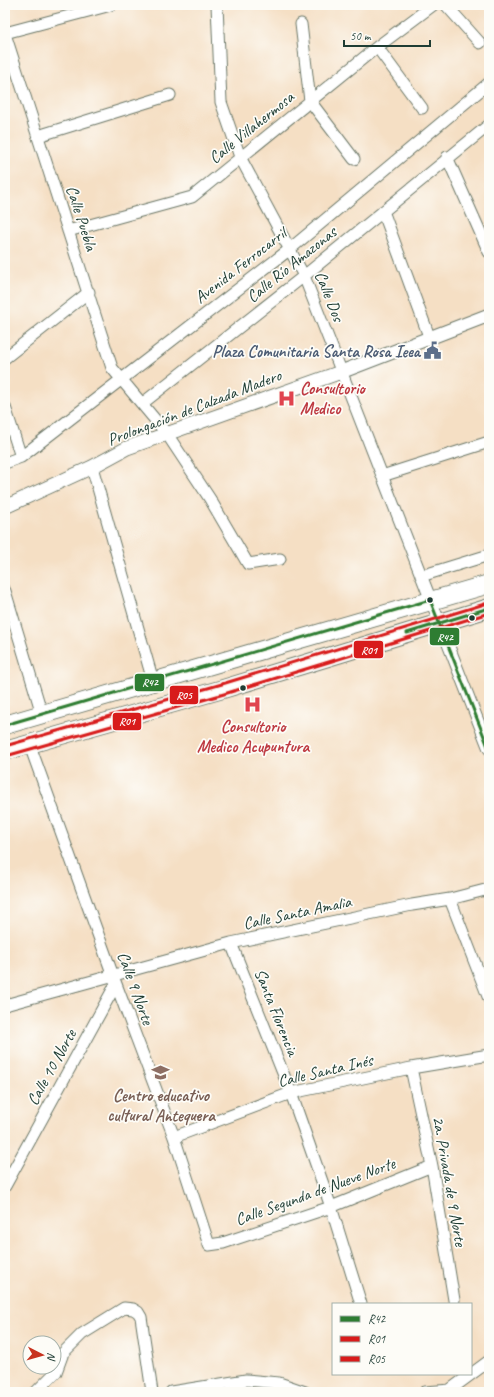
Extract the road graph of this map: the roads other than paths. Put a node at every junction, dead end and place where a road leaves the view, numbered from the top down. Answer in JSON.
{"nodes":[{"id":1,"x":111,"y":5,"type":"edge"},
{"id":2,"x":217,"y":5,"type":"edge"},
{"id":3,"x":433,"y":5,"type":"edge"},
{"id":4,"x":446,"y":5,"type":"edge"},
{"id":5,"x":301,"y":24,"type":"dead end"},
{"id":6,"x":5,"y":34,"type":"edge"},
{"id":7,"x":480,"y":43,"type":"dead end"},
{"id":8,"x":377,"y":47,"type":"junction"},
{"id":9,"x":489,"y":82,"type":"edge"},
{"id":10,"x":170,"y":95,"type":"dead end"},
{"id":11,"x":310,"y":101,"type":"junction"},
{"id":12,"x":422,"y":108,"type":"dead end"},
{"id":13,"x":489,"y":125,"type":"edge"},
{"id":14,"x":38,"y":136,"type":"junction"},
{"id":15,"x":240,"y":157,"type":"junction"},
{"id":16,"x":447,"y":157,"type":"junction"},
{"id":17,"x":354,"y":159,"type":"dead end"},
{"id":18,"x":383,"y":211,"type":"junction"},
{"id":19,"x":68,"y":231,"type":"junction"},
{"id":20,"x":290,"y":248,"type":"junction"},
{"id":21,"x":489,"y":252,"type":"edge"},
{"id":22,"x":304,"y":276,"type":"junction"},
{"id":23,"x":89,"y":292,"type":"junction"},
{"id":24,"x":489,"y":315,"type":"edge"},
{"id":25,"x":430,"y":339,"type":"junction"},
{"id":26,"x":5,"y":358,"type":"edge"},
{"id":27,"x":341,"y":372,"type":"junction"},
{"id":28,"x":121,"y":379,"type":"junction"},
{"id":29,"x":143,"y":403,"type":"junction"},
{"id":30,"x":5,"y":407,"type":"edge"},
{"id":31,"x":168,"y":434,"type":"junction"},
{"id":32,"x":489,"y":442,"type":"edge"},
{"id":33,"x":21,"y":457,"type":"junction"},
{"id":34,"x":5,"y":462,"type":"edge"},
{"id":35,"x":92,"y":467,"type":"junction"},
{"id":36,"x":382,"y":476,"type":"junction"},
{"id":37,"x":5,"y":507,"type":"edge"},
{"id":38,"x":489,"y":555,"type":"edge"},
{"id":39,"x":280,"y":559,"type":"dead end"},
{"id":40,"x":421,"y":576,"type":"junction"},
{"id":41,"x":489,"y":584,"type":"edge"},
{"id":42,"x":5,"y":591,"type":"edge"},
{"id":43,"x":430,"y":600,"type":"junction"},
{"id":44,"x":489,"y":608,"type":"edge"},
{"id":45,"x":439,"y":623,"type":"junction"},
{"id":46,"x":153,"y":681,"type":"junction"},
{"id":47,"x":42,"y":714,"type":"junction"},
{"id":48,"x":5,"y":725,"type":"edge"},
{"id":49,"x":29,"y":743,"type":"junction"},
{"id":50,"x":489,"y":749,"type":"edge"},
{"id":51,"x":5,"y":750,"type":"edge"},
{"id":52,"x":489,"y":889,"type":"edge"},
{"id":53,"x":450,"y":899,"type":"junction"},
{"id":54,"x":231,"y":943,"type":"junction"},
{"id":55,"x":115,"y":980,"type":"junction"},
{"id":56,"x":489,"y":999,"type":"edge"},
{"id":57,"x":5,"y":1005,"type":"edge"},
{"id":58,"x":489,"y":1055,"type":"edge"},
{"id":59,"x":411,"y":1068,"type":"junction"},
{"id":60,"x":291,"y":1093,"type":"junction"},
{"id":61,"x":174,"y":1137,"type":"junction"},
{"id":62,"x":432,"y":1166,"type":"junction"},
{"id":63,"x":5,"y":1186,"type":"edge"},
{"id":64,"x":331,"y":1207,"type":"junction"},
{"id":65,"x":209,"y":1245,"type":"joint"},
{"id":66,"x":454,"y":1300,"type":"dead end"},
{"id":67,"x":361,"y":1303,"type":"edge"},
{"id":68,"x":489,"y":1361,"type":"edge"},
{"id":69,"x":472,"y":1374,"type":"edge"},
{"id":70,"x":470,"y":1375,"type":"edge"},
{"id":71,"x":449,"y":1391,"type":"edge"},
{"id":72,"x":36,"y":1392,"type":"edge"},
{"id":73,"x":152,"y":1392,"type":"edge"},
{"id":74,"x":171,"y":1392,"type":"edge"},
{"id":75,"x":305,"y":1392,"type":"edge"},
{"id":76,"x":425,"y":1392,"type":"edge"}],
"edges":[{"from":1,"to":6,"type":"street"},
{"from":2,"to":15,"type":"street","name":"Calle Dos"},
{"from":3,"to":8,"type":"street","name":"Calle Villahermosa"},
{"from":4,"to":7,"type":"street"},
{"from":5,"to":11,"type":"street"},
{"from":6,"to":14,"type":"street","name":"Calle Puebla"},
{"from":8,"to":11,"type":"street","name":"Calle Villahermosa"},
{"from":8,"to":12,"type":"street"},
{"from":9,"to":20,"type":"street","name":"Avenida Ferrocarril"},
{"from":10,"to":14,"type":"street"},
{"from":11,"to":15,"type":"street","name":"Calle Villahermosa"},
{"from":11,"to":17,"type":"street"},
{"from":13,"to":16,"type":"street","name":"Calle Río Amazonas"},
{"from":14,"to":19,"type":"street","name":"Calle Puebla"},
{"from":15,"to":19,"type":"street","name":"Calle Villahermosa"},
{"from":15,"to":20,"type":"street","name":"Calle Dos"},
{"from":16,"to":18,"type":"street","name":"Calle Río Amazonas"},
{"from":16,"to":21,"type":"street"},
{"from":18,"to":22,"type":"street","name":"Calle Río Amazonas"},
{"from":18,"to":25,"type":"street"},
{"from":19,"to":23,"type":"street","name":"Calle Puebla"},
{"from":20,"to":22,"type":"street","name":"Calle Dos"},
{"from":20,"to":28,"type":"street","name":"Avenida Ferrocarril"},
{"from":22,"to":27,"type":"street","name":"Calle Dos"},
{"from":22,"to":29,"type":"street","name":"Calle Río Amazonas"},
{"from":23,"to":26,"type":"street"},
{"from":23,"to":28,"type":"street","name":"Calle Puebla"},
{"from":24,"to":25,"type":"street","name":"Prolongación de Calzada Madero"},
{"from":25,"to":27,"type":"street","name":"Prolongación de Calzada Madero"},
{"from":27,"to":31,"type":"street","name":"Prolongación de Calzada Madero"},
{"from":27,"to":36,"type":"street","name":"Calle Dos"},
{"from":28,"to":29,"type":"street","name":"Calle Puebla"},
{"from":28,"to":33,"type":"street","name":"Avenida Ferrocarril"},
{"from":29,"to":31,"type":"street"},
{"from":30,"to":33,"type":"street"},
{"from":31,"to":35,"type":"street","name":"Prolongación de Calzada Madero"},
{"from":31,"to":39,"type":"street"},
{"from":32,"to":36,"type":"street"},
{"from":33,"to":34,"type":"street","name":"Avenida Ferrocarril"},
{"from":35,"to":37,"type":"street","name":"Prolongación de Calzada Madero"},
{"from":35,"to":46,"type":"street"},
{"from":36,"to":40,"type":"street","name":"Calle Dos"},
{"from":38,"to":40,"type":"street"},
{"from":40,"to":43,"type":"street","name":"Calle Dos"},
{"from":41,"to":43,"type":"highway"},
{"from":42,"to":47,"type":"street"},
{"from":43,"to":45,"type":"street","name":"Calle Dos"},
{"from":43,"to":46,"type":"highway"},
{"from":44,"to":45,"type":"highway"},
{"from":45,"to":49,"type":"highway"},
{"from":45,"to":50,"type":"street","name":"Calle Dos"},
{"from":46,"to":47,"type":"highway"},
{"from":47,"to":48,"type":"highway"},
{"from":49,"to":51,"type":"highway"},
{"from":49,"to":55,"type":"street","name":"Calle 9 Norte"},
{"from":52,"to":53,"type":"street","name":"Calle Santa Amalia"},
{"from":53,"to":54,"type":"street","name":"Calle Santa Amalia"},
{"from":53,"to":56,"type":"street"},
{"from":54,"to":55,"type":"street","name":"Calle Santa Amalia"},
{"from":54,"to":60,"type":"street","name":"Santa Florencia"},
{"from":55,"to":57,"type":"street","name":"Calle Santa Amalia"},
{"from":55,"to":61,"type":"street","name":"Calle 9 Norte"},
{"from":55,"to":63,"type":"street","name":"Calle 10 Norte"},
{"from":58,"to":59,"type":"street","name":"Calle Santa Inés"},
{"from":59,"to":60,"type":"street","name":"Calle Santa Inés"},
{"from":59,"to":62,"type":"street","name":"2a. Privada de 9 Norte"},
{"from":60,"to":61,"type":"street","name":"Calle Santa Inés"},
{"from":60,"to":64,"type":"street","name":"Santa Florencia"},
{"from":61,"to":65,"type":"street","name":"Calle 9 Norte"},
{"from":62,"to":64,"type":"street","name":"Calle Segunda de Nueve Norte"},
{"from":62,"to":66,"type":"street","name":"2a. Privada de 9 Norte"},
{"from":64,"to":65,"type":"street","name":"Calle Segunda de Nueve Norte"},
{"from":64,"to":67,"type":"street","name":"Santa Florencia"},
{"from":68,"to":69,"type":"street"},
{"from":70,"to":71,"type":"street"},
{"from":71,"to":76,"type":"street"},
{"from":72,"to":73,"type":"street"},
{"from":74,"to":75,"type":"street"}]}
